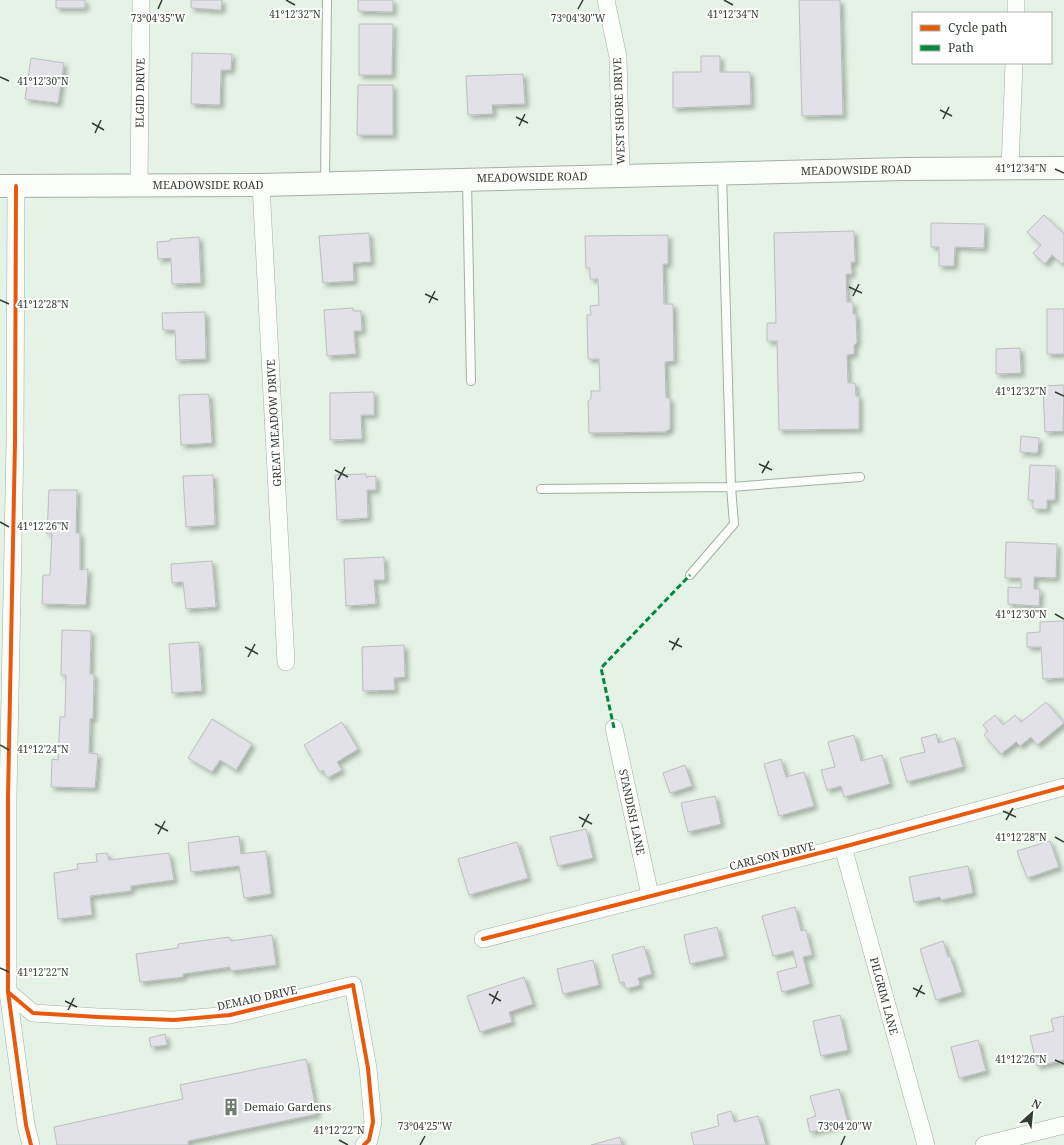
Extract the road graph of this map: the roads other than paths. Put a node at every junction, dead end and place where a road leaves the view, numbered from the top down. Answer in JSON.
{"nodes":[{"id":1,"x":141,"y":0,"type":"edge"},
{"id":2,"x":327,"y":0,"type":"edge"},
{"id":3,"x":606,"y":0,"type":"edge"},
{"id":4,"x":1016,"y":0,"type":"edge"},
{"id":5,"x":1016,"y":12,"type":"edge"},
{"id":6,"x":1014,"y":64,"type":"edge"},
{"id":7,"x":1010,"y":168,"type":"junction"},
{"id":8,"x":1064,"y":168,"type":"edge"},
{"id":9,"x":722,"y":173,"type":"junction"},
{"id":10,"x":621,"y":175,"type":"junction"},
{"id":11,"x":467,"y":179,"type":"junction"},
{"id":12,"x":325,"y":183,"type":"junction"},
{"id":13,"x":139,"y":185,"type":"junction"},
{"id":14,"x":261,"y":185,"type":"junction"},
{"id":15,"x":8,"y":186,"type":"edge"},
{"id":16,"x":471,"y":381,"type":"dead end"},
{"id":17,"x":860,"y":476,"type":"dead end"},
{"id":18,"x":731,"y":488,"type":"junction"},
{"id":19,"x":541,"y":489,"type":"dead end"},
{"id":20,"x":690,"y":575,"type":"dead end"},
{"id":21,"x":286,"y":662,"type":"dead end"},
{"id":22,"x":614,"y":728,"type":"dead end"},
{"id":23,"x":1064,"y":786,"type":"edge"},
{"id":24,"x":843,"y":847,"type":"junction"},
{"id":25,"x":650,"y":895,"type":"junction"},
{"id":26,"x":483,"y":939,"type":"dead end"},
{"id":27,"x":8,"y":992,"type":"junction"},
{"id":28,"x":1064,"y":1125,"type":"edge"},
{"id":29,"x":31,"y":1145,"type":"edge"},
{"id":30,"x":364,"y":1145,"type":"edge"},
{"id":31,"x":926,"y":1145,"type":"edge"},
{"id":32,"x":984,"y":1145,"type":"edge"}],
"edges":[{"from":1,"to":13,"type":"street","name":"ELGID DRIVE"},
{"from":2,"to":12,"type":"lane"},
{"from":3,"to":10,"type":"street","name":"WEST SHORE DRIVE"},
{"from":4,"to":5,"type":"street"},
{"from":6,"to":7,"type":"street"},
{"from":7,"to":8,"type":"main road","name":"MEADOWSIDE ROAD"},
{"from":7,"to":9,"type":"main road","name":"MEADOWSIDE ROAD"},
{"from":9,"to":10,"type":"main road","name":"MEADOWSIDE ROAD"},
{"from":9,"to":18,"type":"lane"},
{"from":10,"to":11,"type":"main road","name":"MEADOWSIDE ROAD"},
{"from":11,"to":12,"type":"main road","name":"MEADOWSIDE ROAD"},
{"from":11,"to":16,"type":"lane"},
{"from":12,"to":14,"type":"main road","name":"MEADOWSIDE ROAD"},
{"from":13,"to":14,"type":"main road","name":"MEADOWSIDE ROAD"},
{"from":13,"to":15,"type":"main road","name":"MEADOWSIDE ROAD"},
{"from":14,"to":21,"type":"street","name":"GREAT MEADOW DRIVE"},
{"from":15,"to":27,"type":"street"},
{"from":17,"to":18,"type":"lane"},
{"from":18,"to":19,"type":"lane"},
{"from":18,"to":20,"type":"lane"},
{"from":22,"to":25,"type":"street","name":"STANDISH LANE"},
{"from":23,"to":24,"type":"street","name":"CARLSON DRIVE"},
{"from":24,"to":25,"type":"street","name":"CARLSON DRIVE"},
{"from":24,"to":31,"type":"street","name":"PILGRIM LANE"},
{"from":25,"to":26,"type":"street","name":"CARLSON DRIVE"},
{"from":27,"to":29,"type":"street"},
{"from":27,"to":30,"type":"street","name":"DEMAIO DRIVE"},
{"from":28,"to":32,"type":"street"}]}
